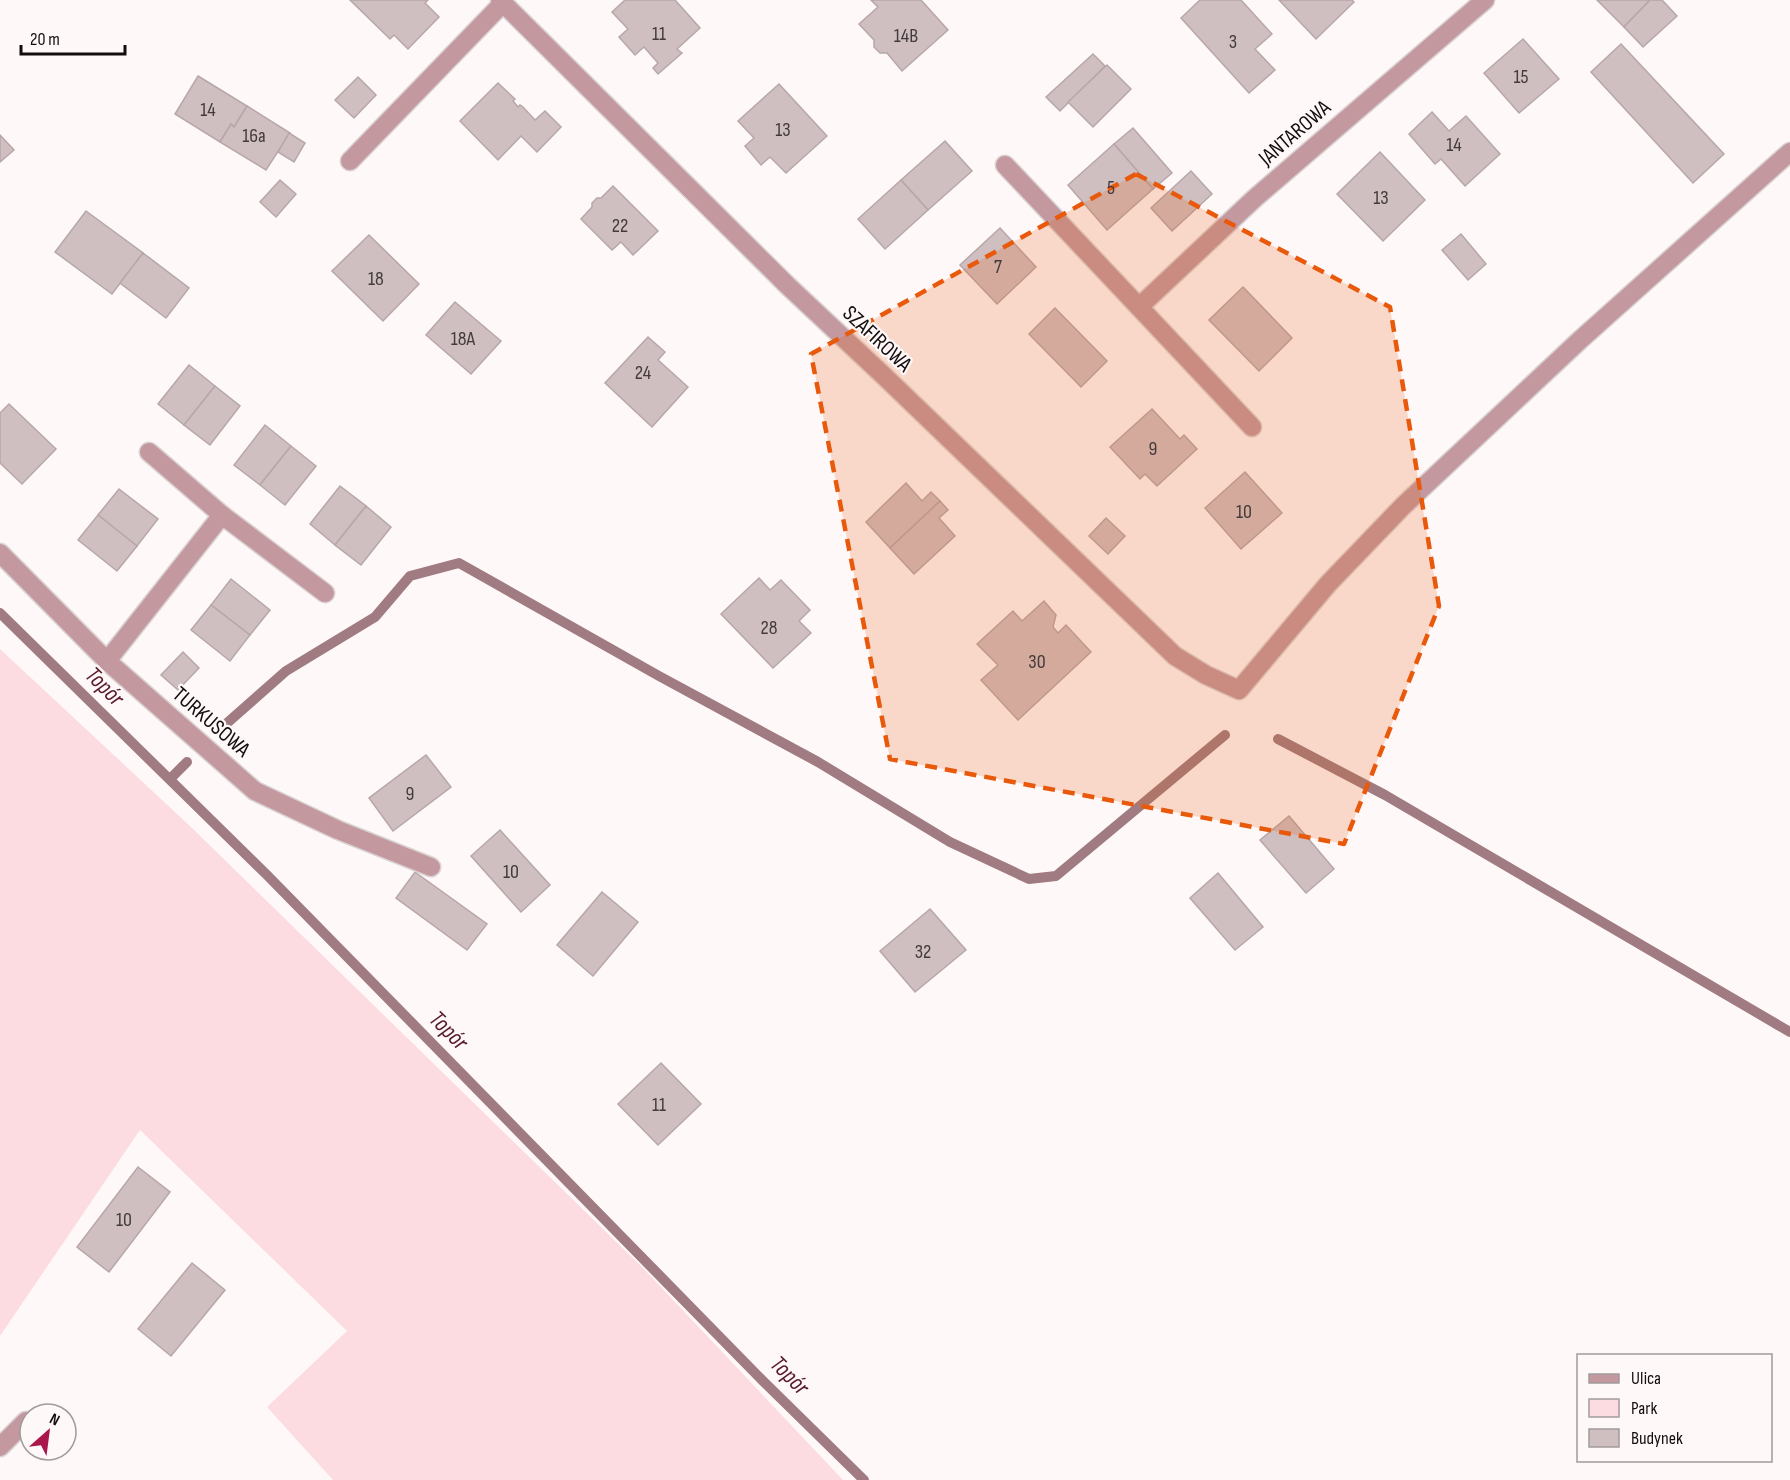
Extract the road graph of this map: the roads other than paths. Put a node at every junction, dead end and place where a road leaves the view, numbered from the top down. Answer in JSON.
{"nodes":[{"id":1,"x":1485,"y":0,"type":"edge"},
{"id":2,"x":502,"y":1,"type":"edge"},
{"id":3,"x":1790,"y":152,"type":"edge"},
{"id":4,"x":350,"y":161,"type":"dead end"},
{"id":5,"x":1005,"y":165,"type":"dead end"},
{"id":6,"x":1139,"y":307,"type":"junction"},
{"id":7,"x":1252,"y":427,"type":"dead end"},
{"id":8,"x":149,"y":452,"type":"dead end"},
{"id":9,"x":222,"y":515,"type":"junction"},
{"id":10,"x":0,"y":553,"type":"edge"},
{"id":11,"x":325,"y":593,"type":"dead end"},
{"id":12,"x":107,"y":661,"type":"junction"},
{"id":13,"x":431,"y":867,"type":"dead end"},
{"id":14,"x":18,"y":1430,"type":"edge"},
{"id":15,"x":0,"y":1447,"type":"edge"}],
"edges":[{"from":1,"to":6,"type":"street","name":"JANTAROWA"},
{"from":2,"to":3,"type":"street","name":"SZAFIROWA"},
{"from":2,"to":4,"type":"street"},
{"from":5,"to":6,"type":"street"},
{"from":6,"to":7,"type":"street"},
{"from":8,"to":9,"type":"street"},
{"from":9,"to":11,"type":"street"},
{"from":9,"to":12,"type":"street"},
{"from":10,"to":12,"type":"street","name":"TURKUSOWA"},
{"from":12,"to":13,"type":"street","name":"TURKUSOWA"},
{"from":14,"to":15,"type":"street"}]}
